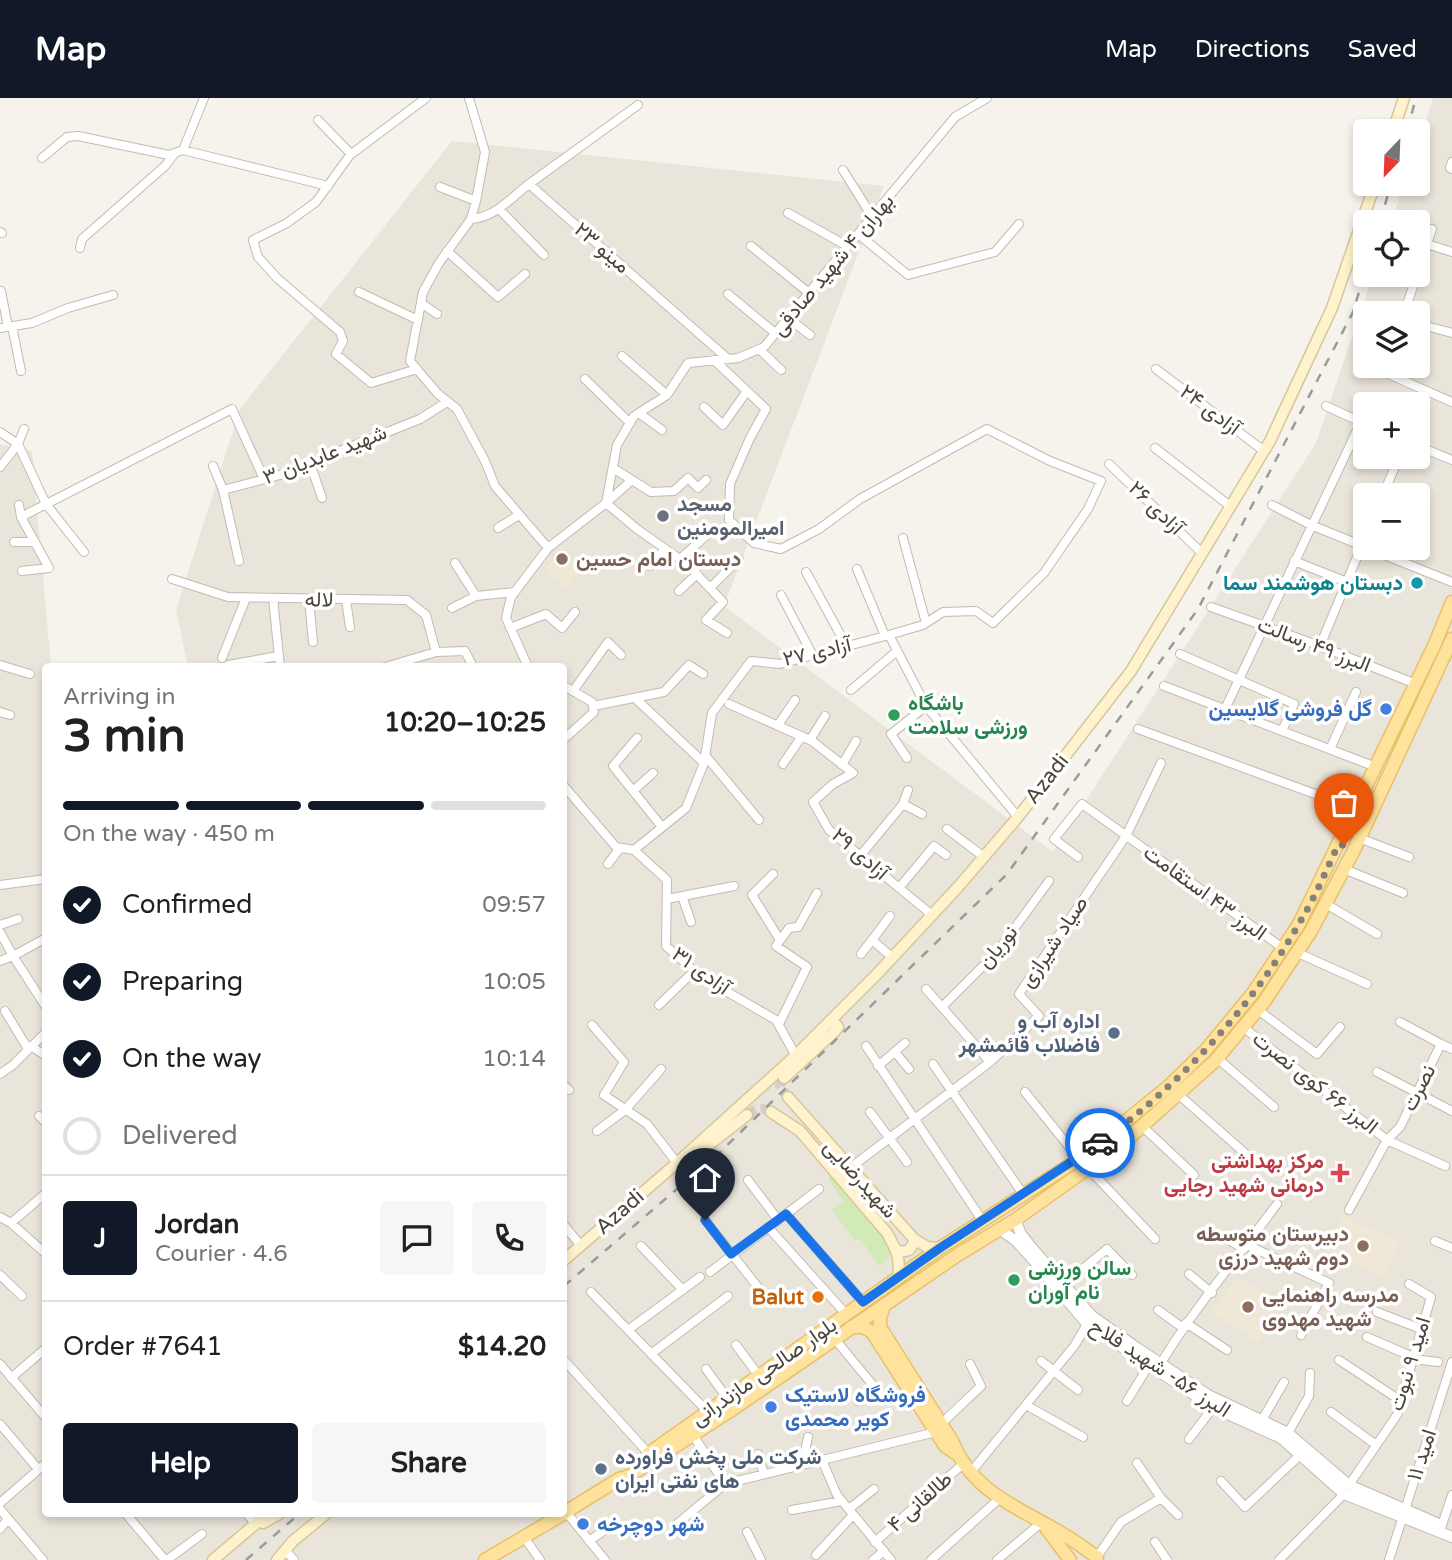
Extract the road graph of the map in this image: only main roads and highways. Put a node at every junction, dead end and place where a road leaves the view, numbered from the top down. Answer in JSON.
{"nodes":[{"id":1,"x":1404,"y":98,"type":"edge"},
{"id":2,"x":1397,"y":119,"type":"edge"},
{"id":3,"x":1371,"y":196,"type":"edge"},
{"id":4,"x":1452,"y":602,"type":"edge"},
{"id":5,"x":1452,"y":639,"type":"edge"},
{"id":6,"x":1357,"y":806,"type":"junction"},
{"id":7,"x":1372,"y":811,"type":"junction"},
{"id":8,"x":1338,"y":845,"type":"junction"},
{"id":9,"x":1353,"y":852,"type":"junction"},
{"id":10,"x":832,"y":1020,"type":"junction"},
{"id":11,"x":784,"y":1078,"type":"dead end"},
{"id":12,"x":788,"y":1097,"type":"tunnel mouth"},
{"id":13,"x":771,"y":1112,"type":"tunnel mouth"},
{"id":14,"x":747,"y":1115,"type":"tunnel mouth"},
{"id":15,"x":810,"y":1122,"type":"junction"},
{"id":16,"x":800,"y":1131,"type":"junction"},
{"id":17,"x":694,"y":1148,"type":"junction"},
{"id":18,"x":1083,"y":1164,"type":"junction"},
{"id":19,"x":914,"y":1239,"type":"junction"},
{"id":20,"x":940,"y":1248,"type":"junction"},
{"id":21,"x":897,"y":1250,"type":"junction"},
{"id":22,"x":567,"y":1257,"type":"edge"},
{"id":23,"x":898,"y":1278,"type":"junction"},
{"id":24,"x":884,"y":1306,"type":"junction"},
{"id":25,"x":851,"y":1327,"type":"junction"},
{"id":26,"x":878,"y":1334,"type":"junction"},
{"id":27,"x":619,"y":1479,"type":"junction"},
{"id":28,"x":567,"y":1511,"type":"edge"},
{"id":29,"x":264,"y":1517,"type":"edge"},
{"id":30,"x":273,"y":1517,"type":"edge"},
{"id":31,"x":322,"y":1517,"type":"edge"},
{"id":32,"x":557,"y":1517,"type":"edge"},
{"id":33,"x":1041,"y":1522,"type":"junction"},
{"id":34,"x":252,"y":1527,"type":"junction"},
{"id":35,"x":1099,"y":1558,"type":"edge"},
{"id":36,"x":213,"y":1560,"type":"edge"},
{"id":37,"x":277,"y":1560,"type":"edge"},
{"id":38,"x":485,"y":1560,"type":"edge"},
{"id":39,"x":1070,"y":1560,"type":"edge"},
{"id":40,"x":1078,"y":1560,"type":"edge"}],
"edges":[{"from":1,"to":2,"type":"main road"},
{"from":3,"to":10,"type":"main road","name":"Azadi"},
{"from":4,"to":6,"type":"main road","name":"بلوار صالحی مازندرانی"},
{"from":5,"to":7,"type":"main road","name":"بلوار صالحی مازندرانی"},
{"from":6,"to":7,"type":"main road"},
{"from":6,"to":8,"type":"main road","name":"بلوار صالحی مازندرانی"},
{"from":7,"to":9,"type":"main road","name":"بلوار صالحی مازندرانی"},
{"from":8,"to":9,"type":"main road"},
{"from":8,"to":18,"type":"main road","name":"بلوار صالحی مازندرانی"},
{"from":9,"to":18,"type":"main road","name":"بلوار صالحی مازندرانی"},
{"from":10,"to":11,"type":"main road"},
{"from":10,"to":17,"type":"main road","name":"Azadi"},
{"from":12,"to":15,"type":"main road","name":"شهیدرضایی"},
{"from":13,"to":16,"type":"main road","name":"شهیدرضایی"},
{"from":14,"to":17,"type":"main road"},
{"from":15,"to":16,"type":"main road"},
{"from":15,"to":19,"type":"main road","name":"شهیدرضایی"},
{"from":16,"to":21,"type":"main road","name":"شهیدرضایی"},
{"from":17,"to":22,"type":"main road","name":"Azadi"},
{"from":18,"to":20,"type":"main road","name":"بلوار صالحی مازندرانی"},
{"from":18,"to":24,"type":"main road","name":"بلوار صالحی مازندرانی"},
{"from":19,"to":20,"type":"main road","name":"شهیدرضایی"},
{"from":19,"to":21,"type":"main road"},
{"from":20,"to":23,"type":"main road","name":"بلوار صالحی مازندرانی"},
{"from":21,"to":23,"type":"main road","name":"شهیدرضایی"},
{"from":23,"to":27,"type":"main road","name":"بلوار صالحی مازندرانی"},
{"from":24,"to":25,"type":"main road","name":"بلوار صالحی مازندرانی"},
{"from":24,"to":26,"type":"main road"},
{"from":25,"to":26,"type":"main road"},
{"from":25,"to":27,"type":"main road","name":"بلوار صالحی مازندرانی"},
{"from":26,"to":33,"type":"main road"},
{"from":27,"to":28,"type":"main road"},
{"from":29,"to":34,"type":"main road"},
{"from":30,"to":34,"type":"main road"},
{"from":31,"to":37,"type":"main road"},
{"from":32,"to":38,"type":"main road"},
{"from":33,"to":35,"type":"main road"},
{"from":33,"to":39,"type":"main road"},
{"from":34,"to":36,"type":"main road"},
{"from":35,"to":40,"type":"main road"}]}
